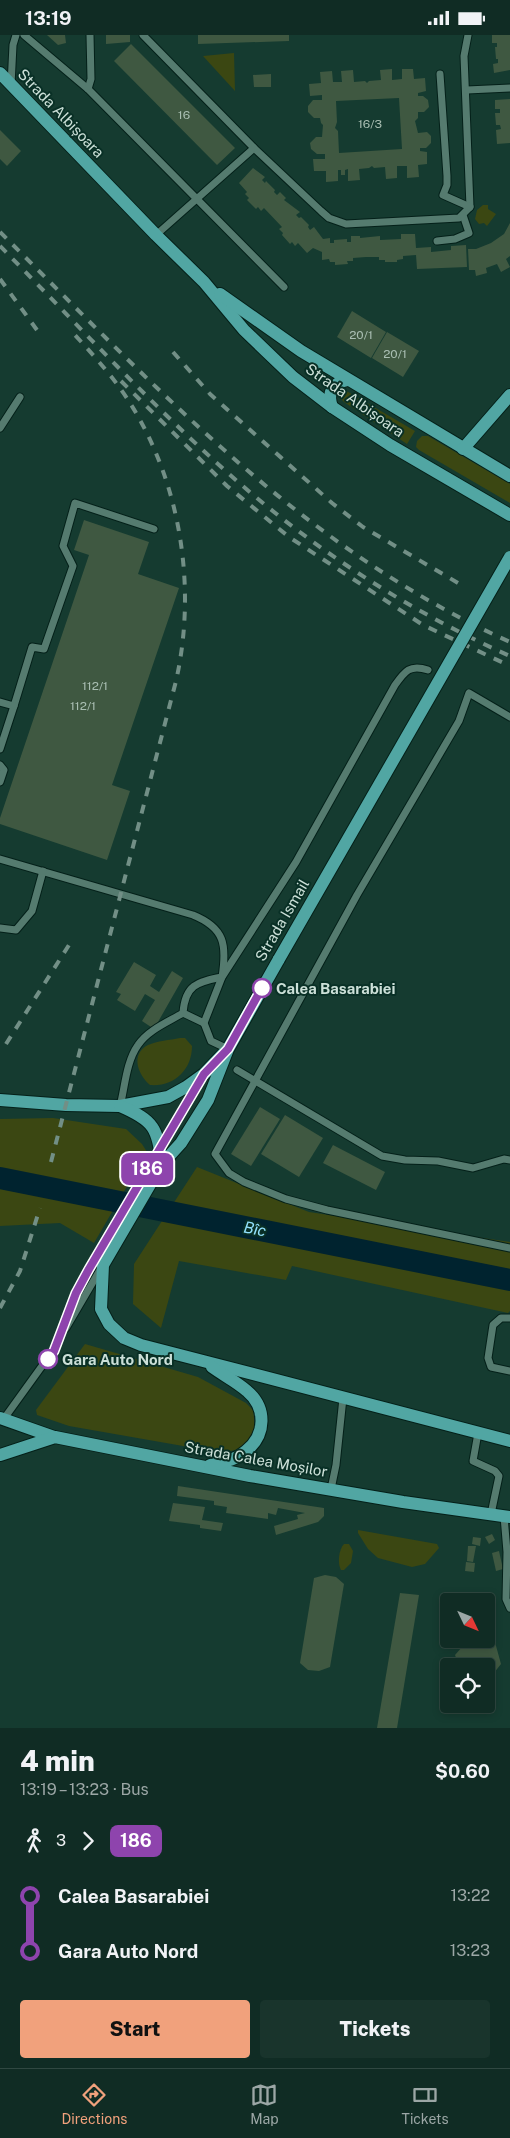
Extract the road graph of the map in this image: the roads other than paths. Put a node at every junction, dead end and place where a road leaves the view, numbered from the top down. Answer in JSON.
{"nodes":[{"id":1,"x":16,"y":35,"type":"edge"},
{"id":2,"x":24,"y":35,"type":"edge"},
{"id":3,"x":90,"y":35,"type":"edge"},
{"id":4,"x":143,"y":35,"type":"edge"},
{"id":5,"x":468,"y":35,"type":"edge"},
{"id":6,"x":0,"y":73,"type":"edge"},
{"id":7,"x":440,"y":74,"type":"dead end"},
{"id":8,"x":11,"y":85,"type":"junction"},
{"id":9,"x":510,"y":88,"type":"edge"},
{"id":10,"x":88,"y":89,"type":"junction"},
{"id":11,"x":467,"y":90,"type":"junction"},
{"id":12,"x":254,"y":148,"type":"junction"},
{"id":13,"x":196,"y":200,"type":"junction"},
{"id":14,"x":470,"y":207,"type":"junction"},
{"id":15,"x":463,"y":215,"type":"junction"},
{"id":16,"x":156,"y":235,"type":"junction"},
{"id":17,"x":437,"y":241,"type":"dead end"},
{"id":18,"x":204,"y":282,"type":"junction"},
{"id":19,"x":284,"y":287,"type":"dead end"},
{"id":20,"x":347,"y":380,"type":"junction"},
{"id":21,"x":510,"y":395,"type":"edge"},
{"id":22,"x":20,"y":397,"type":"dead end"},
{"id":23,"x":332,"y":407,"type":"junction"},
{"id":24,"x":0,"y":428,"type":"edge"},
{"id":25,"x":463,"y":449,"type":"junction"},
{"id":26,"x":510,"y":475,"type":"edge"},
{"id":27,"x":510,"y":515,"type":"edge"},
{"id":28,"x":154,"y":529,"type":"dead end"},
{"id":29,"x":510,"y":557,"type":"edge"},
{"id":30,"x":428,"y":670,"type":"dead end"},
{"id":31,"x":0,"y":702,"type":"edge"},
{"id":32,"x":14,"y":706,"type":"junction"},
{"id":33,"x":510,"y":717,"type":"edge"},
{"id":34,"x":0,"y":749,"type":"edge"},
{"id":35,"x":0,"y":765,"type":"edge"},
{"id":36,"x":0,"y":782,"type":"edge"},
{"id":37,"x":0,"y":859,"type":"edge"},
{"id":38,"x":44,"y":871,"type":"junction"},
{"id":39,"x":0,"y":928,"type":"edge"},
{"id":40,"x":222,"y":977,"type":"junction"},
{"id":41,"x":183,"y":1013,"type":"junction"},
{"id":42,"x":204,"y":1023,"type":"junction"},
{"id":43,"x":228,"y":1049,"type":"junction"},
{"id":44,"x":237,"y":1070,"type":"dead end"},
{"id":45,"x":204,"y":1074,"type":"junction"},
{"id":46,"x":254,"y":1082,"type":"junction"},
{"id":47,"x":0,"y":1100,"type":"edge"},
{"id":48,"x":120,"y":1106,"type":"junction"},
{"id":49,"x":160,"y":1148,"type":"junction"},
{"id":50,"x":510,"y":1160,"type":"edge"},
{"id":51,"x":158,"y":1162,"type":"junction"},
{"id":52,"x":108,"y":1246,"type":"junction"},
{"id":53,"x":510,"y":1248,"type":"edge"},
{"id":54,"x":103,"y":1265,"type":"junction"},
{"id":55,"x":510,"y":1318,"type":"edge"},
{"id":56,"x":54,"y":1351,"type":"junction"},
{"id":57,"x":203,"y":1361,"type":"junction"},
{"id":58,"x":510,"y":1371,"type":"edge"},
{"id":59,"x":343,"y":1398,"type":"junction"},
{"id":60,"x":1,"y":1421,"type":"edge"},
{"id":61,"x":478,"y":1433,"type":"junction"},
{"id":62,"x":55,"y":1437,"type":"junction"},
{"id":63,"x":510,"y":1441,"type":"edge"},
{"id":64,"x":0,"y":1455,"type":"edge"},
{"id":65,"x":205,"y":1466,"type":"junction"},
{"id":66,"x":331,"y":1489,"type":"junction"},
{"id":67,"x":502,"y":1516,"type":"edge"},
{"id":68,"x":510,"y":1608,"type":"edge"}],
"edges":[{"from":1,"to":8,"type":"lane"},
{"from":2,"to":10,"type":"lane"},
{"from":3,"to":10,"type":"lane"},
{"from":4,"to":12,"type":"lane"},
{"from":5,"to":11,"type":"lane"},
{"from":6,"to":8,"type":"main road","name":"Strada Albișoara"},
{"from":7,"to":14,"type":"lane"},
{"from":8,"to":16,"type":"main road","name":"Strada Albișoara"},
{"from":9,"to":11,"type":"lane"},
{"from":10,"to":13,"type":"lane"},
{"from":11,"to":14,"type":"lane"},
{"from":12,"to":13,"type":"lane"},
{"from":12,"to":15,"type":"lane"},
{"from":13,"to":16,"type":"lane"},
{"from":13,"to":19,"type":"lane"},
{"from":14,"to":15,"type":"lane"},
{"from":15,"to":17,"type":"lane"},
{"from":16,"to":18,"type":"main road","name":"Strada Albișoara"},
{"from":18,"to":20,"type":"main road","name":"Strada Albișoara"},
{"from":18,"to":23,"type":"main road","name":"Strada Albișoara"},
{"from":20,"to":23,"type":"main road"},
{"from":20,"to":25,"type":"main road","name":"Strada Albișoara"},
{"from":21,"to":25,"type":"main road"},
{"from":22,"to":24,"type":"lane"},
{"from":23,"to":27,"type":"main road","name":"Strada Albișoara"},
{"from":25,"to":26,"type":"main road","name":"Strada Albișoara"},
{"from":28,"to":32,"type":"lane"},
{"from":29,"to":43,"type":"main road","name":"Strada Ismail","bridge":true},
{"from":30,"to":40,"type":"lane"},
{"from":31,"to":32,"type":"lane"},
{"from":32,"to":34,"type":"lane"},
{"from":33,"to":46,"type":"lane"},
{"from":35,"to":36,"type":"lane"},
{"from":37,"to":38,"type":"lane"},
{"from":38,"to":39,"type":"lane"},
{"from":38,"to":40,"type":"lane"},
{"from":40,"to":41,"type":"lane"},
{"from":40,"to":42,"type":"lane"},
{"from":41,"to":42,"type":"lane"},
{"from":41,"to":48,"type":"lane"},
{"from":42,"to":43,"type":"lane"},
{"from":43,"to":45,"type":"main road"},
{"from":43,"to":51,"type":"main road","name":"Strada Ismail"},
{"from":44,"to":46,"type":"lane"},
{"from":45,"to":48,"type":"main road"},
{"from":45,"to":49,"type":"lane"},
{"from":46,"to":50,"type":"lane"},
{"from":46,"to":53,"type":"lane"},
{"from":47,"to":48,"type":"main road"},
{"from":48,"to":49,"type":"main road"},
{"from":49,"to":51,"type":"main road"},
{"from":51,"to":52,"type":"main road","name":"Strada Ismail"},
{"from":52,"to":54,"type":"main road","name":"Strada Ismail"},
{"from":52,"to":56,"type":"lane","name":"Strada Ismail"},
{"from":54,"to":56,"type":"lane","name":"Strada Ismail"},
{"from":54,"to":57,"type":"main road"},
{"from":55,"to":58,"type":"lane"},
{"from":56,"to":60,"type":"lane","name":"Strada Ismail"},
{"from":57,"to":59,"type":"main road"},
{"from":57,"to":65,"type":"main road"},
{"from":59,"to":61,"type":"main road"},
{"from":59,"to":66,"type":"lane"},
{"from":60,"to":62,"type":"main road"},
{"from":61,"to":63,"type":"main road"},
{"from":61,"to":67,"type":"lane"},
{"from":62,"to":64,"type":"main road","name":"Strada Calea Moșilor"},
{"from":62,"to":65,"type":"main road","name":"Strada Calea Moșilor"},
{"from":65,"to":66,"type":"main road","name":"Strada Calea Moșilor"},
{"from":66,"to":67,"type":"main road","name":"Strada Calea Moșilor"},
{"from":67,"to":68,"type":"lane"}]}
